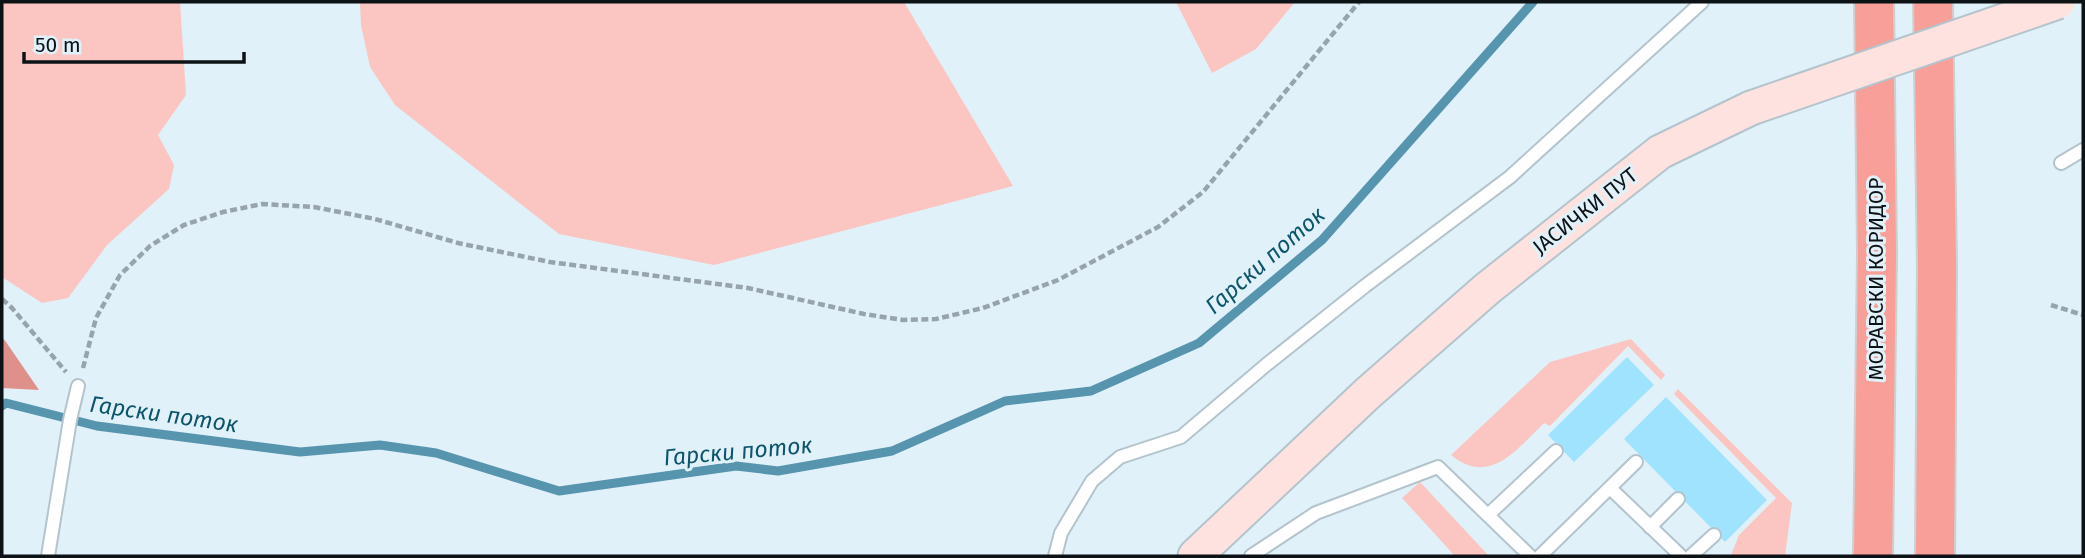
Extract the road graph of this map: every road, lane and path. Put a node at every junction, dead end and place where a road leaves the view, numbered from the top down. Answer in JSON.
{"nodes":[{"id":1,"x":1359,"y":2,"type":"edge"},
{"id":2,"x":1702,"y":2,"type":"edge"},
{"id":3,"x":1874,"y":2,"type":"edge"},
{"id":4,"x":1933,"y":2,"type":"edge"},
{"id":5,"x":2058,"y":2,"type":"edge"},
{"id":6,"x":2083,"y":150,"type":"edge"},
{"id":7,"x":2061,"y":163,"type":"dead end"},
{"id":8,"x":2,"y":299,"type":"edge"},
{"id":9,"x":2051,"y":305,"type":"dead end"},
{"id":10,"x":2083,"y":315,"type":"edge"},
{"id":11,"x":78,"y":386,"type":"junction"},
{"id":12,"x":1556,"y":451,"type":"dead end"},
{"id":13,"x":1636,"y":461,"type":"dead end"},
{"id":14,"x":1610,"y":488,"type":"junction"},
{"id":15,"x":1678,"y":499,"type":"dead end"},
{"id":16,"x":1488,"y":515,"type":"junction"},
{"id":17,"x":1650,"y":527,"type":"junction"},
{"id":18,"x":1714,"y":535,"type":"dead end"},
{"id":19,"x":48,"y":556,"type":"edge"},
{"id":20,"x":1055,"y":556,"type":"edge"},
{"id":21,"x":1195,"y":556,"type":"edge"},
{"id":22,"x":1251,"y":556,"type":"edge"},
{"id":23,"x":1530,"y":556,"type":"edge"},
{"id":24,"x":1540,"y":556,"type":"edge"},
{"id":25,"x":1681,"y":556,"type":"edge"},
{"id":26,"x":1691,"y":556,"type":"edge"},
{"id":27,"x":1873,"y":556,"type":"edge"},
{"id":28,"x":1935,"y":556,"type":"edge"}],
"edges":[{"from":1,"to":11,"type":"path"},
{"from":2,"to":20,"type":"lane"},
{"from":3,"to":27,"type":"highway","name":"МОРАВСКИ КОРИДОР"},
{"from":4,"to":28,"type":"highway"},
{"from":5,"to":21,"type":"main road","name":"ЈАСИЧКИ ПУТ","bridge":true},
{"from":6,"to":7,"type":"lane"},
{"from":8,"to":11,"type":"path"},
{"from":9,"to":10,"type":"path"},
{"from":11,"to":19,"type":"lane"},
{"from":12,"to":16,"type":"lane"},
{"from":13,"to":14,"type":"lane"},
{"from":14,"to":17,"type":"lane"},
{"from":14,"to":24,"type":"lane"},
{"from":15,"to":17,"type":"lane"},
{"from":16,"to":22,"type":"lane"},
{"from":16,"to":23,"type":"lane"},
{"from":17,"to":25,"type":"lane"},
{"from":18,"to":26,"type":"lane"}]}
